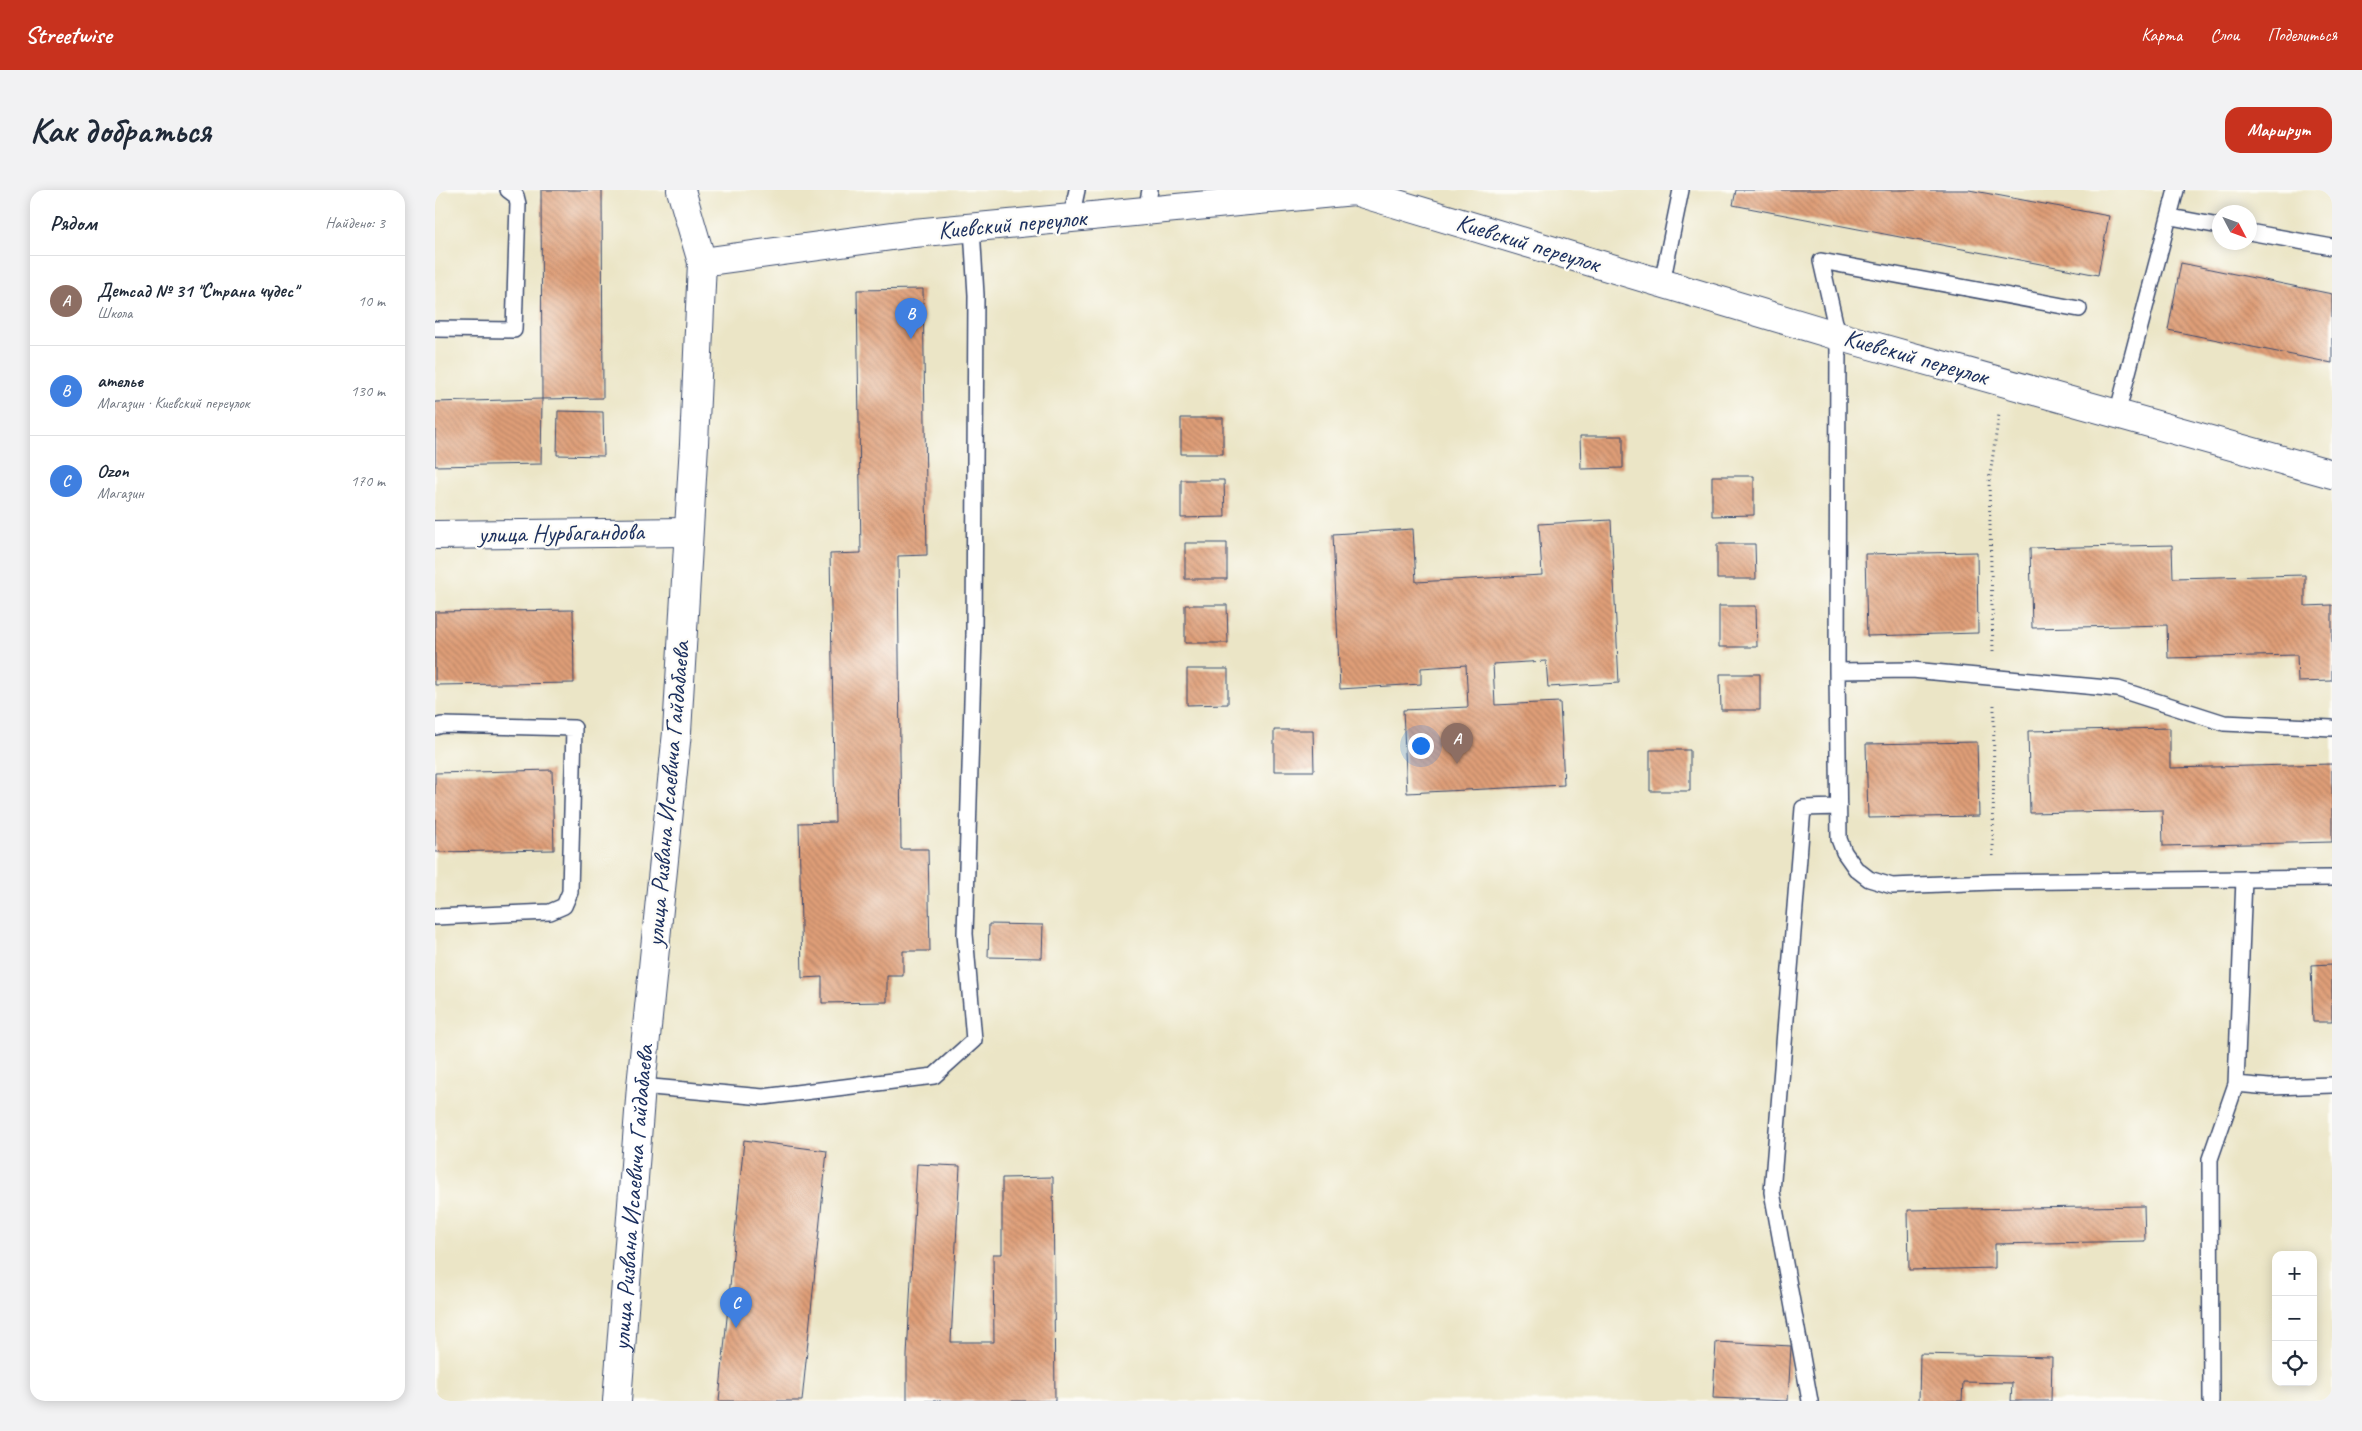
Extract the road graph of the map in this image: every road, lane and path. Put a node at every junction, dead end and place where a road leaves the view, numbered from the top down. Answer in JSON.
{"nodes":[{"id":1,"x":508,"y":190,"type":"edge"},
{"id":2,"x":681,"y":190,"type":"edge"},
{"id":3,"x":1077,"y":190,"type":"edge"},
{"id":4,"x":1681,"y":190,"type":"edge"},
{"id":5,"x":2177,"y":190,"type":"edge"},
{"id":6,"x":1287,"y":194,"type":"edge"},
{"id":7,"x":1148,"y":201,"type":"edge"},
{"id":8,"x":2171,"y":217,"type":"junction"},
{"id":9,"x":1071,"y":218,"type":"junction"},
{"id":10,"x":2212,"y":225,"type":"edge"},
{"id":11,"x":972,"y":228,"type":"junction"},
{"id":12,"x":2257,"y":233,"type":"edge"},
{"id":13,"x":2332,"y":247,"type":"edge"},
{"id":14,"x":702,"y":262,"type":"junction"},
{"id":15,"x":1662,"y":283,"type":"junction"},
{"id":16,"x":2079,"y":309,"type":"dead end"},
{"id":17,"x":435,"y":330,"type":"edge"},
{"id":18,"x":1838,"y":336,"type":"junction"},
{"id":19,"x":2004,"y":382,"type":"junction"},
{"id":20,"x":2117,"y":414,"type":"junction"},
{"id":21,"x":2332,"y":474,"type":"edge"},
{"id":22,"x":687,"y":532,"type":"junction"},
{"id":23,"x":435,"y":535,"type":"edge"},
{"id":24,"x":1837,"y":671,"type":"junction"},
{"id":25,"x":1994,"y":678,"type":"junction"},
{"id":26,"x":435,"y":727,"type":"edge"},
{"id":27,"x":2332,"y":728,"type":"edge"},
{"id":28,"x":1839,"y":807,"type":"junction"},
{"id":29,"x":2332,"y":878,"type":"edge"},
{"id":30,"x":2243,"y":879,"type":"junction"},
{"id":31,"x":1993,"y":882,"type":"junction"},
{"id":32,"x":435,"y":917,"type":"edge"},
{"id":33,"x":2236,"y":1084,"type":"junction"},
{"id":34,"x":2332,"y":1085,"type":"edge"},
{"id":35,"x":641,"y":1086,"type":"junction"},
{"id":36,"x":617,"y":1401,"type":"edge"},
{"id":37,"x":1810,"y":1401,"type":"edge"},
{"id":38,"x":2211,"y":1401,"type":"edge"}],
"edges":[{"from":1,"to":17,"type":"lane"},
{"from":2,"to":14,"type":"street","name":"улица Ризвана Исаевича Гайдабаева"},
{"from":3,"to":9,"type":"lane"},
{"from":4,"to":15,"type":"lane"},
{"from":5,"to":8,"type":"lane"},
{"from":6,"to":7,"type":"street","name":"Киевский переулок"},
{"from":6,"to":15,"type":"street","name":"Киевский переулок"},
{"from":7,"to":9,"type":"street","name":"Киевский переулок"},
{"from":8,"to":10,"type":"lane"},
{"from":8,"to":20,"type":"lane"},
{"from":9,"to":11,"type":"street","name":"Киевский переулок"},
{"from":11,"to":14,"type":"street","name":"Киевский переулок"},
{"from":11,"to":35,"type":"lane"},
{"from":12,"to":13,"type":"lane"},
{"from":14,"to":22,"type":"street","name":"улица Ризвана Исаевича Гайдабаева"},
{"from":15,"to":18,"type":"street","name":"Киевский переулок"},
{"from":16,"to":18,"type":"lane"},
{"from":18,"to":19,"type":"street","name":"Киевский переулок"},
{"from":18,"to":24,"type":"lane"},
{"from":19,"to":20,"type":"street","name":"Киевский переулок"},
{"from":19,"to":25,"type":"path"},
{"from":20,"to":21,"type":"street","name":"Киевский переулок"},
{"from":22,"to":23,"type":"street","name":"улица Нурбагандова"},
{"from":22,"to":35,"type":"street","name":"улица Ризвана Исаевича Гайдабаева"},
{"from":24,"to":25,"type":"lane"},
{"from":24,"to":28,"type":"lane"},
{"from":25,"to":27,"type":"lane"},
{"from":25,"to":31,"type":"path"},
{"from":26,"to":32,"type":"lane"},
{"from":28,"to":31,"type":"lane"},
{"from":28,"to":37,"type":"lane"},
{"from":29,"to":30,"type":"lane"},
{"from":30,"to":31,"type":"lane"},
{"from":30,"to":33,"type":"lane"},
{"from":33,"to":34,"type":"lane"},
{"from":33,"to":38,"type":"lane"},
{"from":35,"to":36,"type":"street","name":"улица Ризвана Исаевича Гайдабаева"}]}
